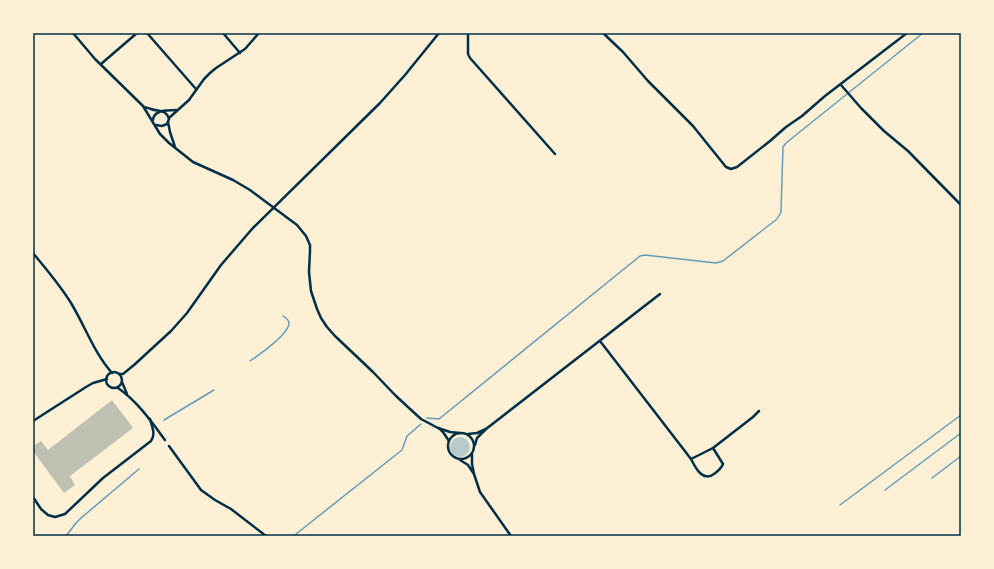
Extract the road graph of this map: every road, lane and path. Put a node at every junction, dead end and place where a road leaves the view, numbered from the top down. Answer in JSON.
{"nodes":[{"id":1,"x":73,"y":33,"type":"edge"},
{"id":2,"x":136,"y":33,"type":"edge"},
{"id":3,"x":147,"y":33,"type":"edge"},
{"id":4,"x":223,"y":33,"type":"edge"},
{"id":5,"x":260,"y":33,"type":"edge"},
{"id":6,"x":439,"y":33,"type":"edge"},
{"id":7,"x":468,"y":33,"type":"edge"},
{"id":8,"x":603,"y":33,"type":"edge"},
{"id":9,"x":907,"y":33,"type":"edge"},
{"id":10,"x":240,"y":53,"type":"junction"},
{"id":11,"x":101,"y":64,"type":"junction"},
{"id":12,"x":841,"y":85,"type":"junction"},
{"id":13,"x":196,"y":90,"type":"junction"},
{"id":14,"x":144,"y":106,"type":"junction"},
{"id":15,"x":177,"y":110,"type":"junction"},
{"id":16,"x":163,"y":111,"type":"junction"},
{"id":17,"x":168,"y":120,"type":"junction"},
{"id":18,"x":154,"y":123,"type":"junction"},
{"id":19,"x":175,"y":148,"type":"junction"},
{"id":20,"x":555,"y":154,"type":"dead end"},
{"id":21,"x":961,"y":205,"type":"edge"},
{"id":22,"x":274,"y":207,"type":"junction"},
{"id":23,"x":33,"y":253,"type":"edge"},
{"id":24,"x":660,"y":294,"type":"dead end"},
{"id":25,"x":600,"y":341,"type":"junction"},
{"id":26,"x":108,"y":369,"type":"junction"},
{"id":27,"x":127,"y":371,"type":"junction"},
{"id":28,"x":112,"y":373,"type":"junction"},
{"id":29,"x":119,"y":374,"type":"junction"},
{"id":30,"x":107,"y":377,"type":"junction"},
{"id":31,"x":122,"y":380,"type":"junction"},
{"id":32,"x":100,"y":381,"type":"junction"},
{"id":33,"x":108,"y":384,"type":"junction"},
{"id":34,"x":118,"y":388,"type":"junction"},
{"id":35,"x":127,"y":394,"type":"junction"},
{"id":36,"x":759,"y":411,"type":"dead end"},
{"id":37,"x":150,"y":419,"type":"junction"},
{"id":38,"x":33,"y":422,"type":"edge"},
{"id":39,"x":438,"y":428,"type":"junction"},
{"id":40,"x":486,"y":428,"type":"junction"},
{"id":41,"x":460,"y":433,"type":"junction"},
{"id":42,"x":465,"y":434,"type":"junction"},
{"id":43,"x":165,"y":440,"type":"dead end"},
{"id":44,"x":448,"y":441,"type":"junction"},
{"id":45,"x":169,"y":446,"type":"dead end"},
{"id":46,"x":474,"y":446,"type":"junction"},
{"id":47,"x":713,"y":448,"type":"junction"},
{"id":48,"x":473,"y":453,"type":"junction"},
{"id":49,"x":691,"y":459,"type":"junction"},
{"id":50,"x":460,"y":460,"type":"junction"},
{"id":51,"x":474,"y":474,"type":"junction"},
{"id":52,"x":33,"y":497,"type":"edge"},
{"id":53,"x":266,"y":536,"type":"edge"},
{"id":54,"x":511,"y":536,"type":"edge"}],
"edges":[{"from":1,"to":11,"type":"street"},
{"from":2,"to":11,"type":"street"},
{"from":3,"to":13,"type":"street"},
{"from":4,"to":10,"type":"street"},
{"from":5,"to":10,"type":"street"},
{"from":6,"to":22,"type":"street"},
{"from":7,"to":20,"type":"street"},
{"from":8,"to":12,"type":"street"},
{"from":9,"to":12,"type":"street"},
{"from":10,"to":13,"type":"street"},
{"from":11,"to":14,"type":"street"},
{"from":12,"to":21,"type":"street"},
{"from":13,"to":15,"type":"street"},
{"from":14,"to":16,"type":"street"},
{"from":14,"to":18,"type":"street"},
{"from":15,"to":16,"type":"street"},
{"from":15,"to":17,"type":"street"},
{"from":16,"to":17,"type":"street"},
{"from":16,"to":18,"type":"street"},
{"from":17,"to":18,"type":"street"},
{"from":17,"to":19,"type":"street"},
{"from":18,"to":19,"type":"street"},
{"from":19,"to":22,"type":"street"},
{"from":22,"to":27,"type":"street"},
{"from":22,"to":39,"type":"street"},
{"from":23,"to":26,"type":"street"},
{"from":24,"to":25,"type":"street"},
{"from":25,"to":40,"type":"street"},
{"from":25,"to":49,"type":"street"},
{"from":26,"to":28,"type":"street"},
{"from":26,"to":30,"type":"street"},
{"from":27,"to":29,"type":"street"},
{"from":27,"to":31,"type":"street"},
{"from":28,"to":29,"type":"street"},
{"from":28,"to":30,"type":"street"},
{"from":29,"to":31,"type":"street"},
{"from":30,"to":32,"type":"street"},
{"from":30,"to":33,"type":"street"},
{"from":31,"to":34,"type":"street"},
{"from":31,"to":35,"type":"street"},
{"from":32,"to":33,"type":"street"},
{"from":32,"to":38,"type":"street"},
{"from":33,"to":34,"type":"street"},
{"from":34,"to":35,"type":"street"},
{"from":35,"to":37,"type":"street"},
{"from":36,"to":47,"type":"street"},
{"from":37,"to":43,"type":"street"},
{"from":37,"to":52,"type":"street"},
{"from":39,"to":41,"type":"street"},
{"from":39,"to":44,"type":"street"},
{"from":40,"to":42,"type":"street"},
{"from":40,"to":46,"type":"street"},
{"from":41,"to":42,"type":"street"},
{"from":41,"to":44,"type":"street"},
{"from":42,"to":46,"type":"street"},
{"from":44,"to":50,"type":"street"},
{"from":45,"to":53,"type":"street"},
{"from":46,"to":48,"type":"street"},
{"from":47,"to":49,"type":"street"},
{"from":47,"to":49,"type":"street"},
{"from":48,"to":50,"type":"street"},
{"from":48,"to":51,"type":"street"},
{"from":50,"to":51,"type":"street"},
{"from":51,"to":54,"type":"street"}]}
